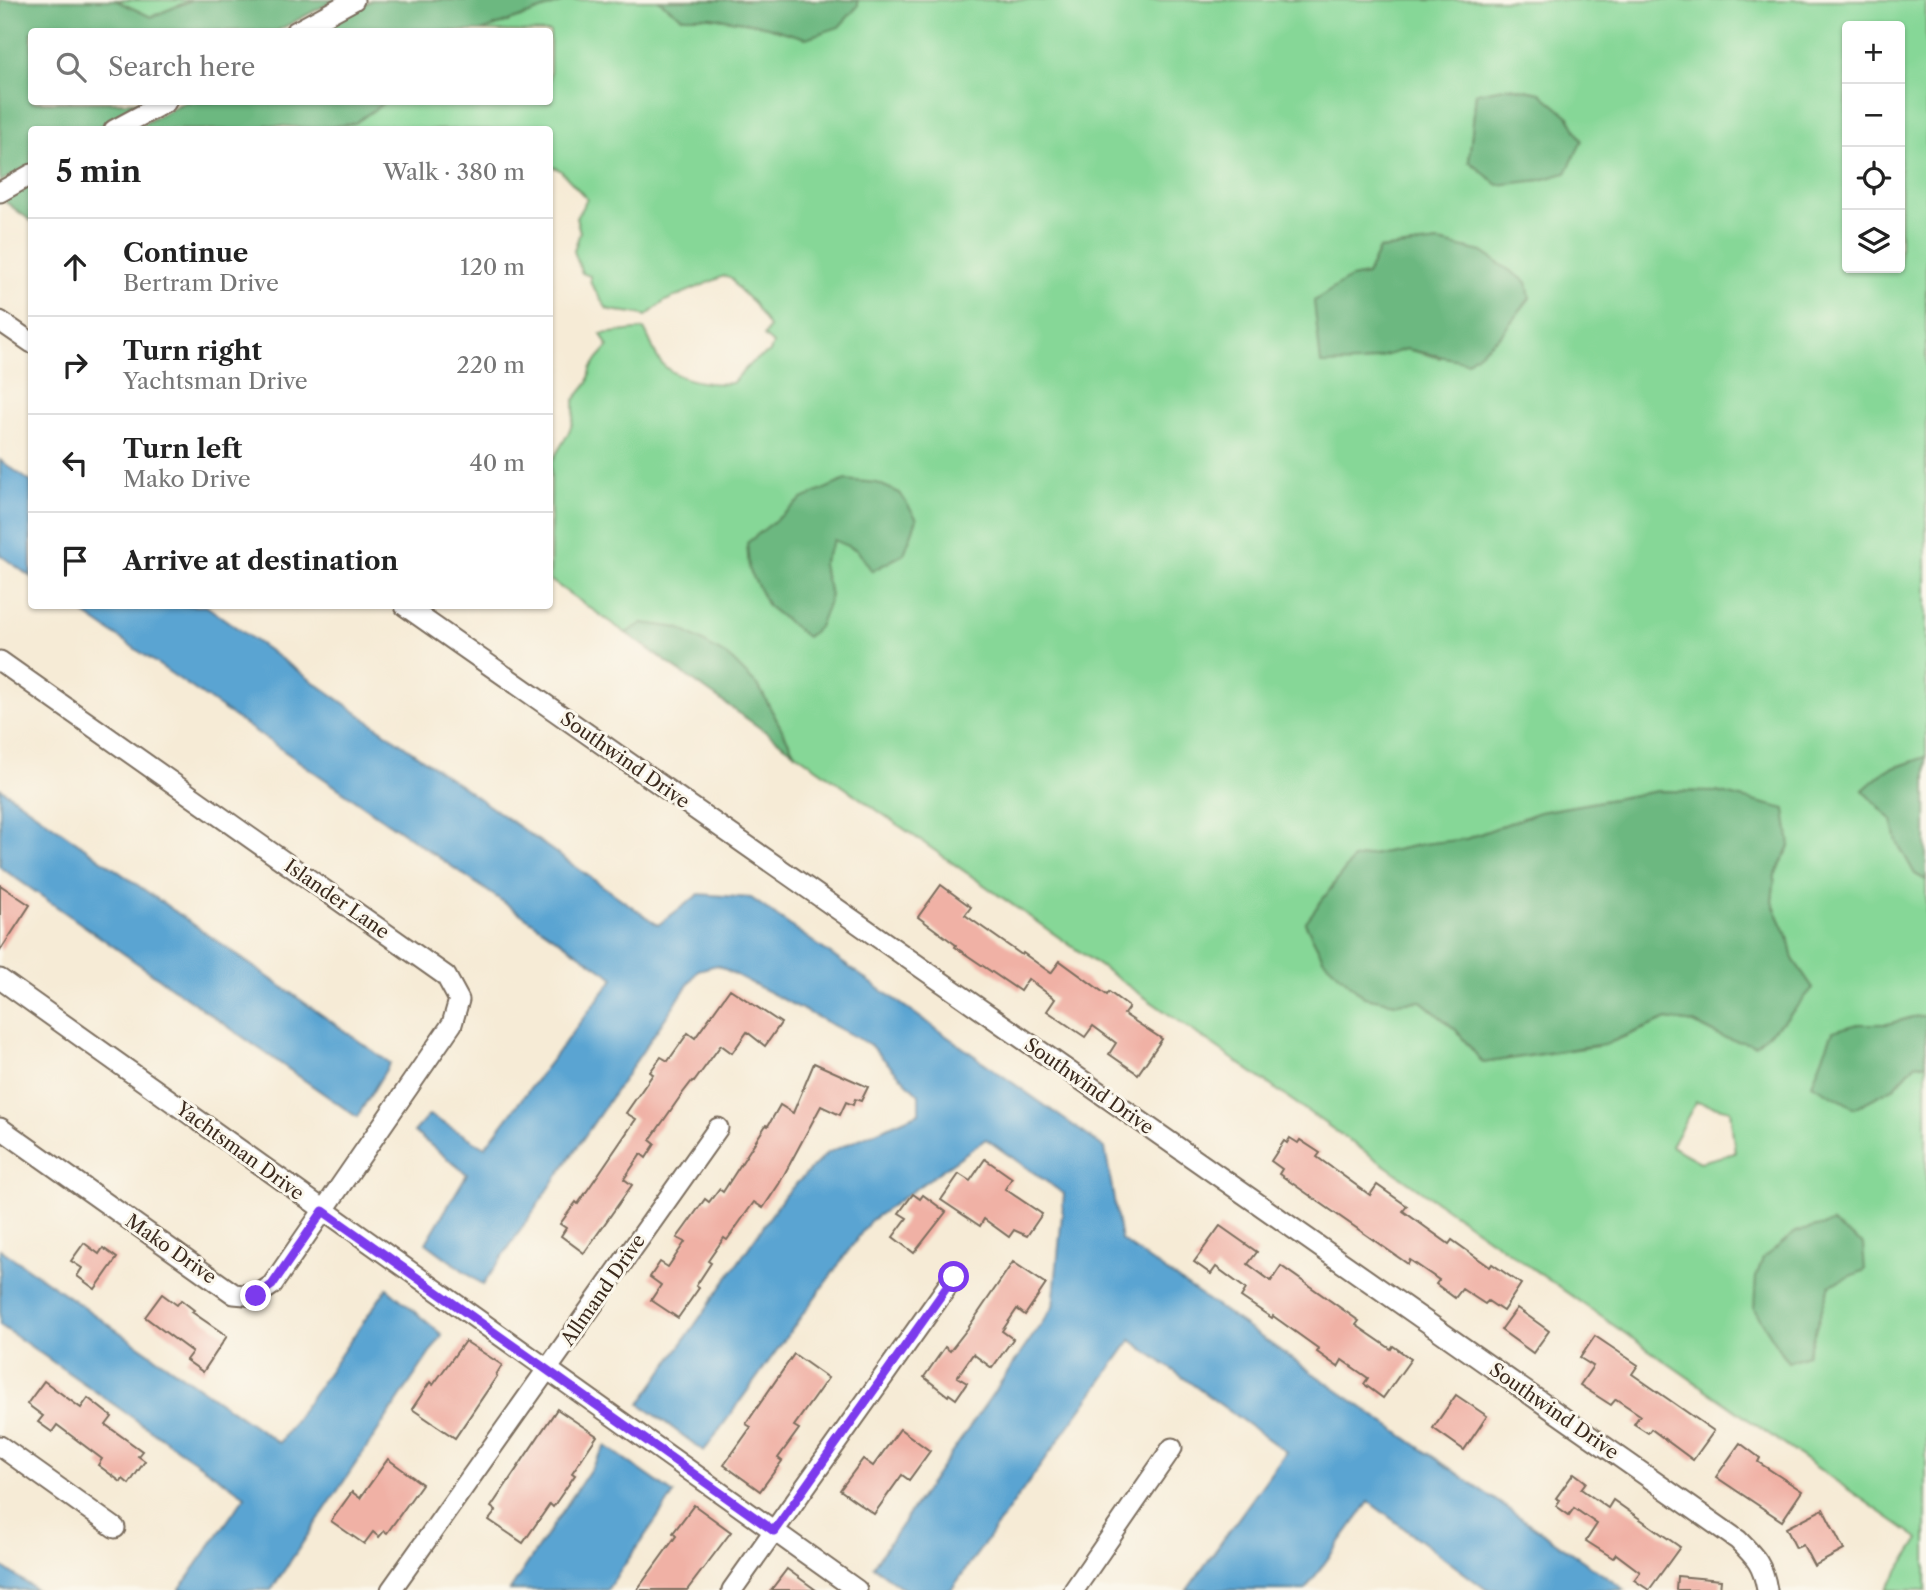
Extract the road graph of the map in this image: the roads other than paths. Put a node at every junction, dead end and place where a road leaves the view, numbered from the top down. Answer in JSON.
{"nodes":[{"id":1,"x":354,"y":0,"type":"edge"},
{"id":2,"x":302,"y":28,"type":"edge"},
{"id":3,"x":160,"y":105,"type":"edge"},
{"id":4,"x":121,"y":126,"type":"edge"},
{"id":5,"x":28,"y":176,"type":"edge"},
{"id":6,"x":0,"y":192,"type":"edge"},
{"id":7,"x":0,"y":321,"type":"edge"},
{"id":8,"x":28,"y":340,"type":"edge"},
{"id":9,"x":409,"y":609,"type":"edge"},
{"id":10,"x":0,"y":661,"type":"edge"},
{"id":11,"x":0,"y":979,"type":"edge"},
{"id":12,"x":0,"y":1128,"type":"edge"},
{"id":13,"x":718,"y":1128,"type":"dead end"},
{"id":14,"x":323,"y":1211,"type":"junction"},
{"id":15,"x":954,"y":1277,"type":"dead end"},
{"id":16,"x":547,"y":1368,"type":"junction"},
{"id":17,"x":0,"y":1446,"type":"edge"},
{"id":18,"x":1171,"y":1448,"type":"dead end"},
{"id":19,"x":116,"y":1528,"type":"dead end"},
{"id":20,"x":774,"y":1531,"type":"junction"},
{"id":21,"x":1766,"y":1582,"type":"edge"},
{"id":22,"x":391,"y":1590,"type":"edge"},
{"id":23,"x":732,"y":1590,"type":"edge"},
{"id":24,"x":857,"y":1590,"type":"edge"},
{"id":25,"x":1074,"y":1590,"type":"edge"}],
"edges":[{"from":1,"to":2,"type":"street"},
{"from":3,"to":4,"type":"street"},
{"from":5,"to":6,"type":"street"},
{"from":7,"to":8,"type":"street"},
{"from":9,"to":21,"type":"street","name":"Southwind Drive"},
{"from":10,"to":14,"type":"street","name":"Islander Lane"},
{"from":11,"to":14,"type":"street","name":"Yachtsman Drive"},
{"from":12,"to":14,"type":"street","name":"Mako Drive"},
{"from":13,"to":16,"type":"street","name":"Allmand Drive"},
{"from":14,"to":16,"type":"street","name":"Yachtsman Drive"},
{"from":15,"to":20,"type":"street"},
{"from":16,"to":20,"type":"street","name":"Yachtsman Drive"},
{"from":16,"to":22,"type":"street","name":"Allmand Drive"},
{"from":17,"to":19,"type":"street"},
{"from":18,"to":25,"type":"street"},
{"from":20,"to":23,"type":"street"},
{"from":20,"to":24,"type":"street","name":"Yachtsman Drive"}]}
